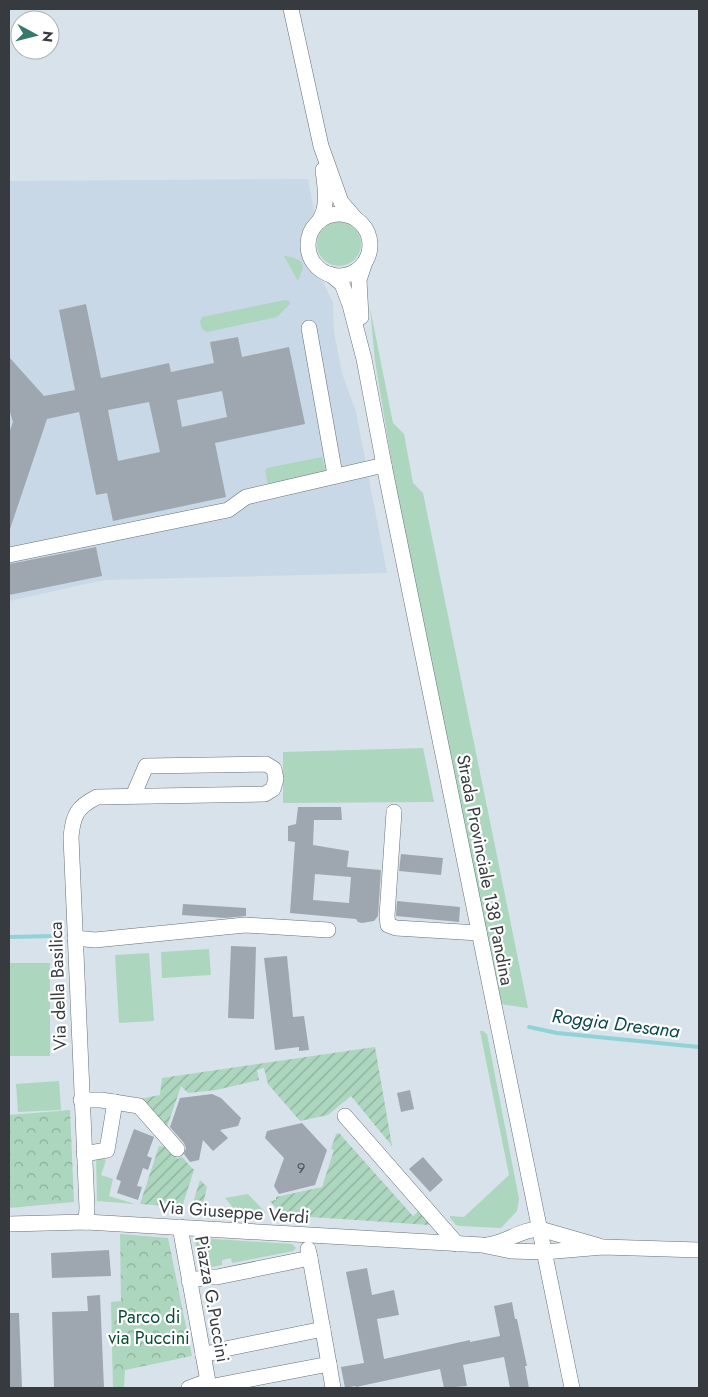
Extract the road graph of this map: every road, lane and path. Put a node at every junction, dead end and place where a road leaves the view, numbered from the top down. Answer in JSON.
{"nodes":[{"id":1,"x":291,"y":9,"type":"edge"},
{"id":2,"x":321,"y":146,"type":"junction"},
{"id":3,"x":354,"y":217,"type":"junction"},
{"id":4,"x":319,"y":221,"type":"junction"},
{"id":5,"x":366,"y":260,"type":"junction"},
{"id":6,"x":330,"y":274,"type":"junction"},
{"id":7,"x":309,"y":328,"type":"dead end"},
{"id":8,"x":364,"y":359,"type":"junction"},
{"id":9,"x":384,"y":465,"type":"junction"},
{"id":10,"x":335,"y":475,"type":"junction"},
{"id":11,"x":9,"y":556,"type":"edge"},
{"id":12,"x":133,"y":796,"type":"junction"},
{"id":13,"x":394,"y":812,"type":"dead end"},
{"id":14,"x":328,"y":930,"type":"dead end"},
{"id":15,"x":479,"y":933,"type":"junction"},
{"id":16,"x":75,"y":938,"type":"junction"},
{"id":17,"x":81,"y":1100,"type":"junction"},
{"id":18,"x":115,"y":1102,"type":"junction"},
{"id":19,"x":345,"y":1116,"type":"dead end"},
{"id":20,"x":177,"y":1149,"type":"dead end"},
{"id":21,"x":84,"y":1154,"type":"junction"},
{"id":22,"x":86,"y":1222,"type":"junction"},
{"id":23,"x":9,"y":1224,"type":"edge"},
{"id":24,"x":180,"y":1228,"type":"junction"},
{"id":25,"x":540,"y":1229,"type":"junction"},
{"id":26,"x":304,"y":1235,"type":"junction"},
{"id":27,"x":456,"y":1244,"type":"junction"},
{"id":28,"x":482,"y":1245,"type":"junction"},
{"id":29,"x":602,"y":1248,"type":"junction"},
{"id":30,"x":699,"y":1250,"type":"edge"},
{"id":31,"x":544,"y":1252,"type":"junction"},
{"id":32,"x":310,"y":1258,"type":"junction"},
{"id":33,"x":189,"y":1281,"type":"junction"},
{"id":34,"x":323,"y":1328,"type":"junction"},
{"id":35,"x":203,"y":1355,"type":"junction"},
{"id":36,"x":329,"y":1364,"type":"junction"},
{"id":37,"x":208,"y":1381,"type":"junction"},
{"id":38,"x":189,"y":1388,"type":"edge"},
{"id":39,"x":333,"y":1388,"type":"edge"},
{"id":40,"x":572,"y":1388,"type":"edge"}],
"edges":[{"from":1,"to":2,"type":"street"},
{"from":2,"to":3,"type":"street"},
{"from":2,"to":4,"type":"street"},
{"from":3,"to":4,"type":"street"},
{"from":3,"to":5,"type":"street"},
{"from":4,"to":6,"type":"street"},
{"from":5,"to":6,"type":"street"},
{"from":5,"to":8,"type":"street","name":"Strada Provinciale 138 Pandina"},
{"from":6,"to":8,"type":"street","name":"Strada Provinciale 138 Pandina"},
{"from":7,"to":10,"type":"street"},
{"from":8,"to":9,"type":"street","name":"Strada Provinciale 138 Pandina"},
{"from":9,"to":10,"type":"street"},
{"from":9,"to":15,"type":"street","name":"Strada Provinciale 138 Pandina"},
{"from":10,"to":11,"type":"street"},
{"from":12,"to":12,"type":"street","name":"Via della Basilica"},
{"from":12,"to":16,"type":"street","name":"Via della Basilica"},
{"from":13,"to":15,"type":"street"},
{"from":14,"to":16,"type":"street"},
{"from":15,"to":25,"type":"street","name":"Strada Provinciale 138 Pandina"},
{"from":16,"to":17,"type":"street","name":"Via della Basilica"},
{"from":17,"to":18,"type":"street"},
{"from":17,"to":21,"type":"street","name":"Via della Basilica"},
{"from":18,"to":20,"type":"street"},
{"from":18,"to":21,"type":"street"},
{"from":19,"to":27,"type":"street"},
{"from":21,"to":22,"type":"street","name":"Via della Basilica"},
{"from":22,"to":23,"type":"street","name":"Via Giuseppe Verdi"},
{"from":22,"to":24,"type":"street","name":"Via Giuseppe Verdi"},
{"from":24,"to":26,"type":"street","name":"Via Giuseppe Verdi"},
{"from":24,"to":33,"type":"street","name":"Piazza G.Puccini"},
{"from":25,"to":28,"type":"street"},
{"from":25,"to":29,"type":"street"},
{"from":25,"to":31,"type":"street","name":"Strada Provinciale 138 Pandina"},
{"from":26,"to":27,"type":"street","name":"Via Giuseppe Verdi"},
{"from":26,"to":32,"type":"street"},
{"from":27,"to":28,"type":"street","name":"Via Giuseppe Verdi"},
{"from":28,"to":31,"type":"street"},
{"from":29,"to":30,"type":"street"},
{"from":29,"to":31,"type":"street"},
{"from":31,"to":40,"type":"street","name":"Strada Provinciale 138 Pandina"},
{"from":32,"to":33,"type":"street","name":"Piazza G.Puccini"},
{"from":32,"to":34,"type":"street"},
{"from":33,"to":35,"type":"street","name":"Piazza G.Puccini"},
{"from":34,"to":35,"type":"street"},
{"from":34,"to":36,"type":"street"},
{"from":35,"to":37,"type":"street","name":"Piazza G.Puccini"},
{"from":36,"to":37,"type":"street","name":"Piazza G.Puccini"},
{"from":36,"to":39,"type":"street"},
{"from":37,"to":38,"type":"street"}]}
